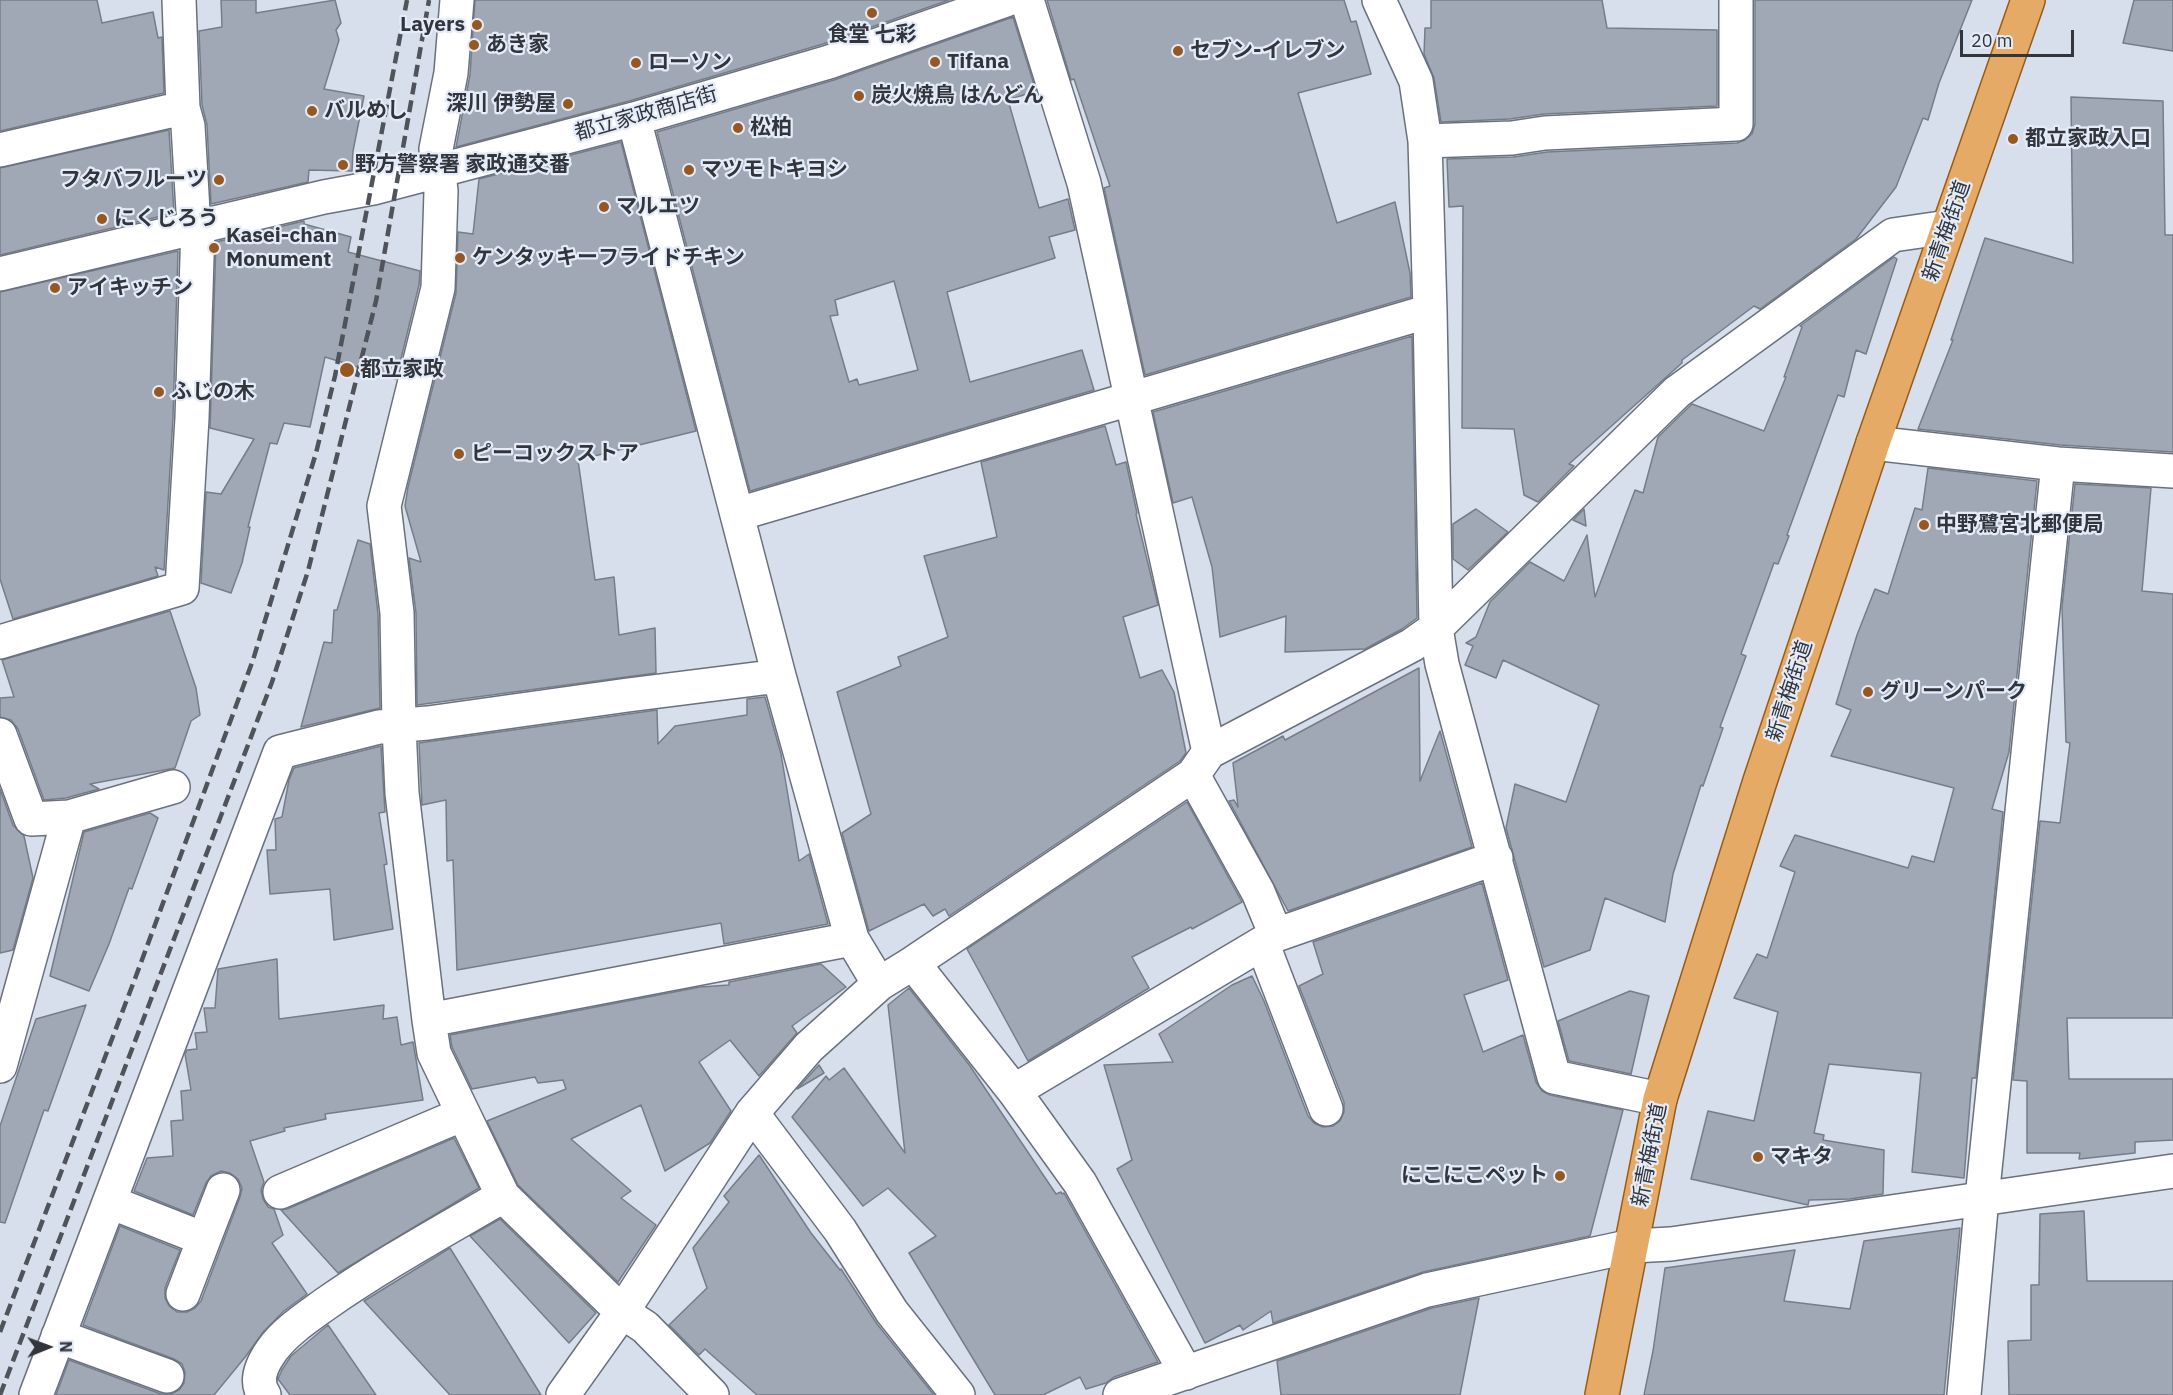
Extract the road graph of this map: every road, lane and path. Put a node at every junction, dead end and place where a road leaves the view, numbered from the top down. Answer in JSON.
{"nodes":[{"id":1,"x":179,"y":0,"type":"edge"},
{"id":2,"x":457,"y":0,"type":"edge"},
{"id":3,"x":1006,"y":0,"type":"edge"},
{"id":4,"x":1027,"y":0,"type":"edge"},
{"id":5,"x":1379,"y":0,"type":"edge"},
{"id":6,"x":1736,"y":0,"type":"edge"},
{"id":7,"x":2028,"y":0,"type":"edge"},
{"id":8,"x":183,"y":108,"type":"junction"},
{"id":9,"x":634,"y":119,"type":"junction"},
{"id":10,"x":1425,"y":141,"type":"junction"},
{"id":11,"x":0,"y":150,"type":"edge"},
{"id":12,"x":438,"y":169,"type":"junction"},
{"id":13,"x":198,"y":226,"type":"junction"},
{"id":14,"x":1948,"y":227,"type":"junction"},
{"id":15,"x":0,"y":274,"type":"edge"},
{"id":16,"x":1430,"y":311,"type":"junction"},
{"id":17,"x":1132,"y":398,"type":"junction"},
{"id":18,"x":1873,"y":443,"type":"junction"},
{"id":19,"x":2058,"y":464,"type":"junction"},
{"id":20,"x":2173,"y":471,"type":"edge"},
{"id":21,"x":738,"y":514,"type":"junction"},
{"id":22,"x":1436,"y":628,"type":"junction"},
{"id":23,"x":0,"y":642,"type":"edge"},
{"id":24,"x":779,"y":676,"type":"junction"},
{"id":25,"x":399,"y":726,"type":"junction"},
{"id":26,"x":0,"y":735,"type":"edge"},
{"id":27,"x":1201,"y":763,"type":"junction"},
{"id":28,"x":173,"y":787,"type":"dead end"},
{"id":29,"x":69,"y":817,"type":"junction"},
{"id":30,"x":1496,"y":858,"type":"junction"},
{"id":31,"x":852,"y":939,"type":"junction"},
{"id":32,"x":1270,"y":940,"type":"junction"},
{"id":33,"x":913,"y":963,"type":"junction"},
{"id":34,"x":879,"y":984,"type":"junction"},
{"id":35,"x":429,"y":1020,"type":"junction"},
{"id":36,"x":0,"y":1066,"type":"edge"},
{"id":37,"x":1014,"y":1092,"type":"junction"},
{"id":38,"x":1660,"y":1099,"type":"junction"},
{"id":39,"x":1326,"y":1109,"type":"dead end"},
{"id":40,"x":752,"y":1113,"type":"junction"},
{"id":41,"x":463,"y":1114,"type":"junction"},
{"id":42,"x":2173,"y":1171,"type":"edge"},
{"id":43,"x":223,"y":1190,"type":"dead end"},
{"id":44,"x":280,"y":1192,"type":"dead end"},
{"id":45,"x":503,"y":1196,"type":"junction"},
{"id":46,"x":1982,"y":1198,"type":"junction"},
{"id":47,"x":110,"y":1202,"type":"junction"},
{"id":48,"x":204,"y":1239,"type":"junction"},
{"id":49,"x":1632,"y":1246,"type":"junction"},
{"id":50,"x":183,"y":1294,"type":"dead end"},
{"id":51,"x":622,"y":1312,"type":"junction"},
{"id":52,"x":58,"y":1336,"type":"junction"},
{"id":53,"x":1186,"y":1373,"type":"junction"},
{"id":54,"x":167,"y":1376,"type":"dead end"},
{"id":55,"x":1125,"y":1394,"type":"edge"},
{"id":56,"x":36,"y":1395,"type":"edge"},
{"id":57,"x":264,"y":1395,"type":"edge"},
{"id":58,"x":563,"y":1395,"type":"edge"},
{"id":59,"x":712,"y":1395,"type":"edge"},
{"id":60,"x":958,"y":1395,"type":"edge"},
{"id":61,"x":1602,"y":1395,"type":"edge"},
{"id":62,"x":1964,"y":1395,"type":"edge"}],
"edges":[{"from":1,"to":8,"type":"street"},
{"from":2,"to":12,"type":"street"},
{"from":3,"to":9,"type":"street","name":"都立家政商店街"},
{"from":4,"to":17,"type":"street"},
{"from":5,"to":10,"type":"street"},
{"from":6,"to":10,"type":"street"},
{"from":7,"to":14,"type":"main road","name":"新青梅街道"},
{"from":8,"to":11,"type":"street"},
{"from":8,"to":13,"type":"street"},
{"from":9,"to":12,"type":"street","name":"都立家政商店街"},
{"from":9,"to":21,"type":"street"},
{"from":10,"to":16,"type":"street"},
{"from":12,"to":13,"type":"street","name":"都立家政商店街"},
{"from":12,"to":25,"type":"street"},
{"from":13,"to":15,"type":"street","name":"都立家政商店街"},
{"from":13,"to":23,"type":"street"},
{"from":14,"to":18,"type":"main road","name":"新青梅街道"},
{"from":14,"to":22,"type":"street"},
{"from":16,"to":17,"type":"street"},
{"from":16,"to":22,"type":"street"},
{"from":17,"to":21,"type":"street"},
{"from":17,"to":27,"type":"street"},
{"from":18,"to":19,"type":"street"},
{"from":18,"to":38,"type":"main road","name":"新青梅街道"},
{"from":19,"to":20,"type":"street"},
{"from":19,"to":46,"type":"street"},
{"from":21,"to":24,"type":"street"},
{"from":22,"to":27,"type":"street"},
{"from":22,"to":30,"type":"street"},
{"from":24,"to":25,"type":"street"},
{"from":24,"to":31,"type":"street"},
{"from":25,"to":35,"type":"street"},
{"from":25,"to":47,"type":"street"},
{"from":26,"to":29,"type":"street"},
{"from":27,"to":32,"type":"street"},
{"from":27,"to":33,"type":"street"},
{"from":28,"to":29,"type":"street"},
{"from":29,"to":36,"type":"street"},
{"from":30,"to":32,"type":"street"},
{"from":30,"to":38,"type":"street"},
{"from":31,"to":34,"type":"street"},
{"from":31,"to":35,"type":"street"},
{"from":32,"to":37,"type":"street"},
{"from":32,"to":39,"type":"street"},
{"from":33,"to":34,"type":"street"},
{"from":33,"to":37,"type":"street"},
{"from":34,"to":40,"type":"street"},
{"from":35,"to":41,"type":"street"},
{"from":37,"to":53,"type":"street"},
{"from":38,"to":49,"type":"main road","name":"新青梅街道"},
{"from":40,"to":51,"type":"street"},
{"from":40,"to":60,"type":"street"},
{"from":41,"to":44,"type":"street"},
{"from":41,"to":45,"type":"street"},
{"from":42,"to":46,"type":"street"},
{"from":43,"to":48,"type":"street"},
{"from":45,"to":51,"type":"street"},
{"from":45,"to":57,"type":"street"},
{"from":46,"to":49,"type":"street"},
{"from":46,"to":62,"type":"street"},
{"from":47,"to":48,"type":"street"},
{"from":47,"to":52,"type":"street"},
{"from":48,"to":50,"type":"street"},
{"from":49,"to":53,"type":"street"},
{"from":49,"to":61,"type":"main road","name":"新青梅街道"},
{"from":51,"to":58,"type":"street"},
{"from":51,"to":59,"type":"street"},
{"from":52,"to":54,"type":"street"},
{"from":52,"to":56,"type":"street"},
{"from":53,"to":55,"type":"street"}]}
